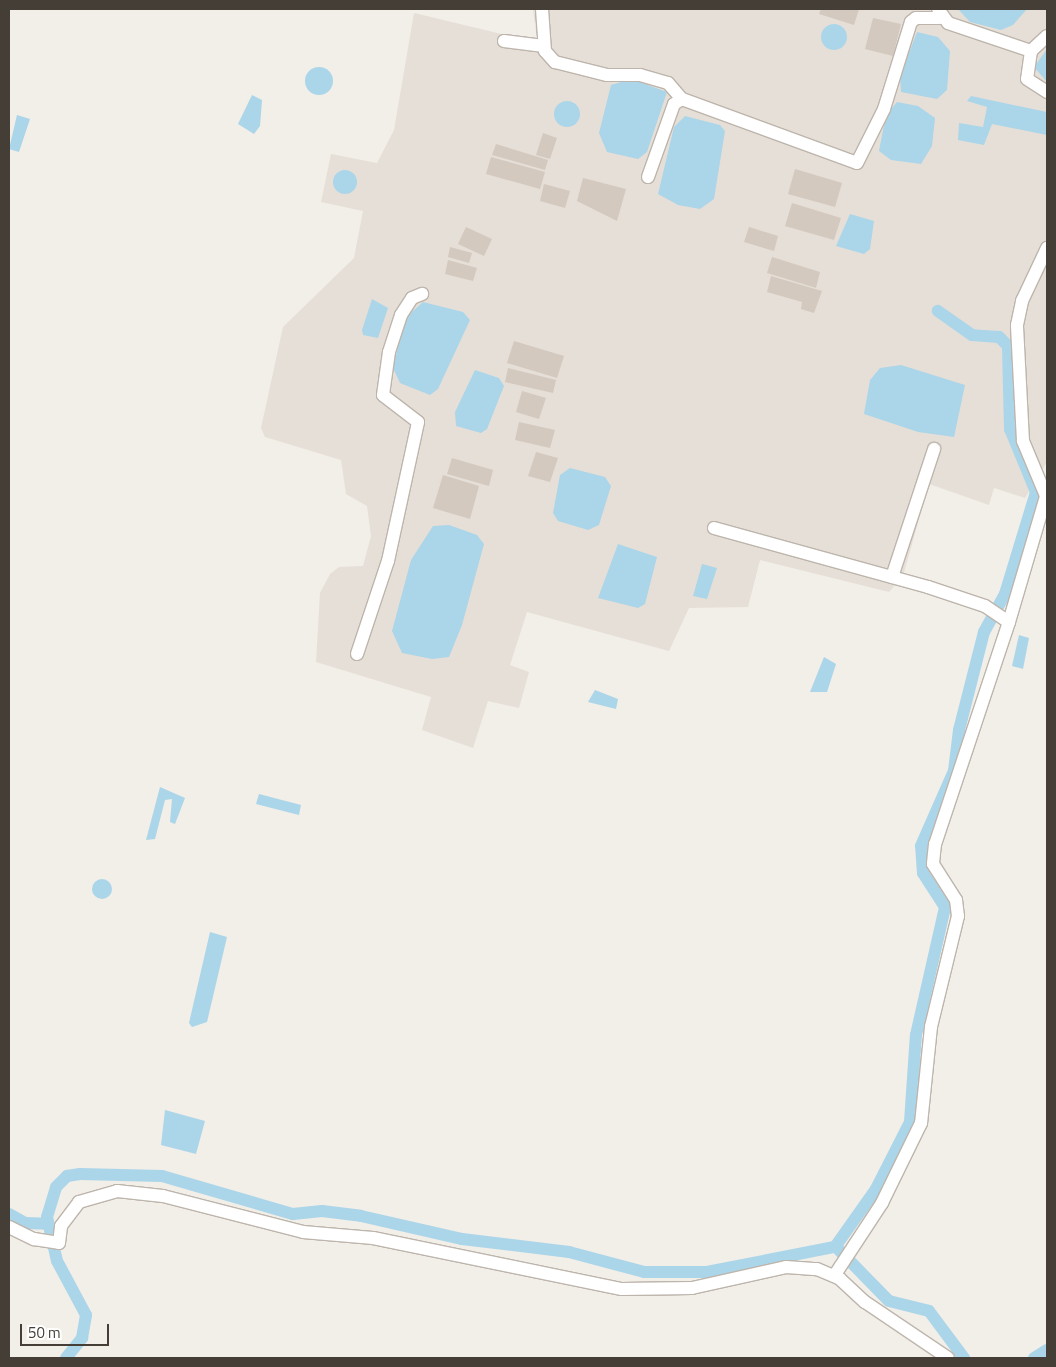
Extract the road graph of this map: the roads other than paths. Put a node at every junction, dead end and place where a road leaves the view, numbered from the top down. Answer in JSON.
{"nodes":[{"id":1,"x":542,"y":9,"type":"edge"},
{"id":2,"x":939,"y":13,"type":"edge"},
{"id":3,"x":1047,"y":36,"type":"edge"},
{"id":4,"x":504,"y":41,"type":"dead end"},
{"id":5,"x":544,"y":46,"type":"junction"},
{"id":6,"x":1031,"y":51,"type":"junction"},
{"id":7,"x":1047,"y":92,"type":"edge"},
{"id":8,"x":682,"y":99,"type":"junction"},
{"id":9,"x":648,"y":177,"type":"dead end"},
{"id":10,"x":1047,"y":248,"type":"edge"},
{"id":11,"x":422,"y":294,"type":"dead end"},
{"id":12,"x":934,"y":449,"type":"dead end"},
{"id":13,"x":714,"y":528,"type":"dead end"},
{"id":14,"x":892,"y":577,"type":"junction"},
{"id":15,"x":1009,"y":622,"type":"junction"},
{"id":16,"x":357,"y":654,"type":"dead end"},
{"id":17,"x":9,"y":1227,"type":"edge"},
{"id":18,"x":834,"y":1276,"type":"junction"},
{"id":19,"x":948,"y":1358,"type":"edge"}],
"edges":[{"from":1,"to":5,"type":"street"},
{"from":2,"to":6,"type":"street"},
{"from":2,"to":8,"type":"street"},
{"from":3,"to":6,"type":"street"},
{"from":4,"to":5,"type":"street"},
{"from":5,"to":8,"type":"street"},
{"from":6,"to":7,"type":"street"},
{"from":8,"to":9,"type":"street"},
{"from":10,"to":15,"type":"street"},
{"from":11,"to":16,"type":"street"},
{"from":12,"to":14,"type":"street"},
{"from":13,"to":14,"type":"street"},
{"from":14,"to":15,"type":"street"},
{"from":15,"to":18,"type":"street"},
{"from":17,"to":18,"type":"street"},
{"from":18,"to":19,"type":"street"}]}
